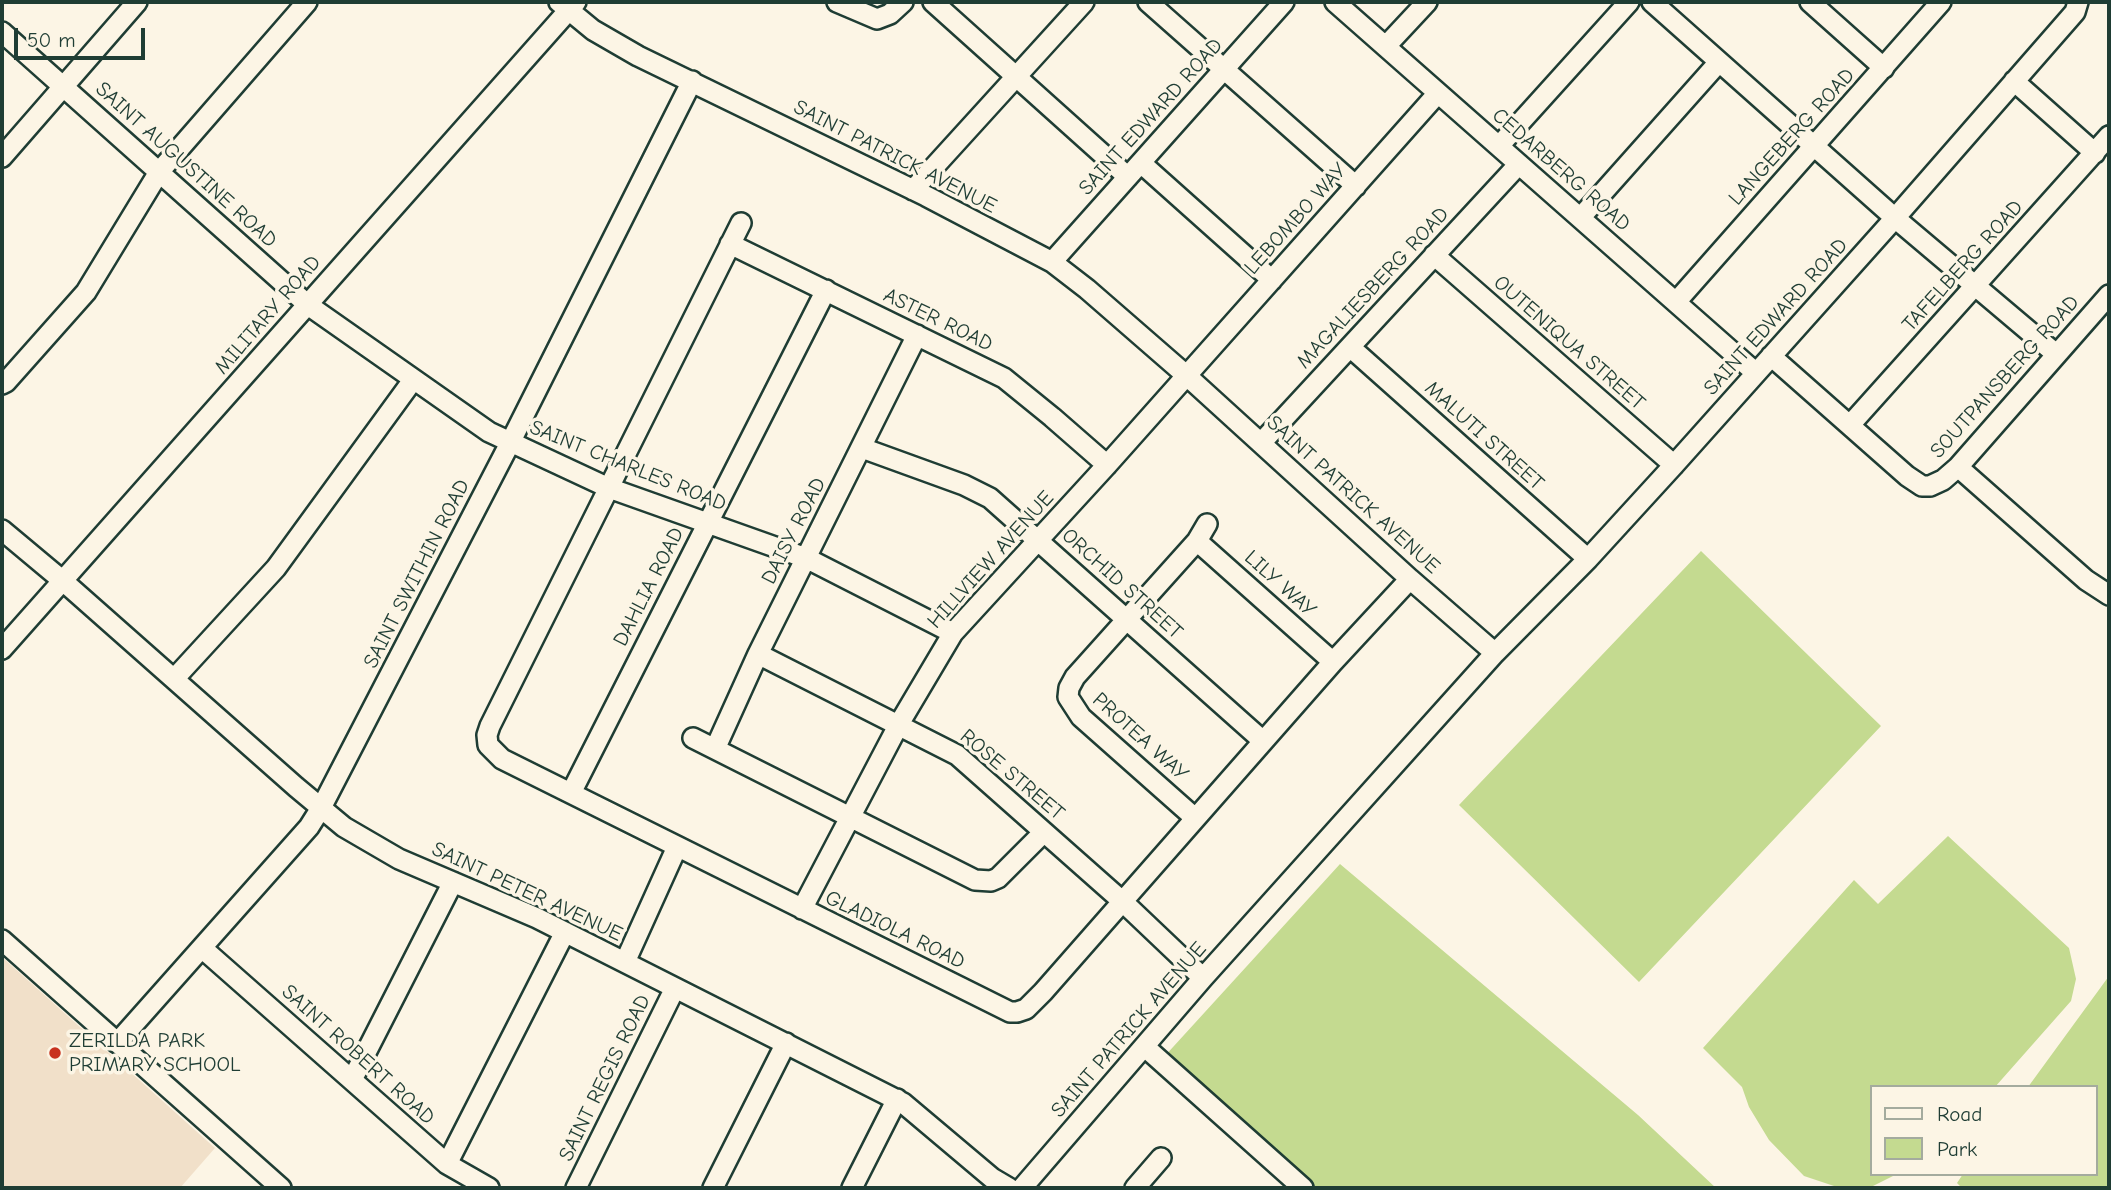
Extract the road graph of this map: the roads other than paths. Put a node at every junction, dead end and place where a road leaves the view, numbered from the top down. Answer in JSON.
{"nodes":[{"id":1,"x":137,"y":2,"type":"edge"},
{"id":2,"x":307,"y":2,"type":"edge"},
{"id":3,"x":837,"y":2,"type":"edge"},
{"id":4,"x":902,"y":2,"type":"edge"},
{"id":5,"x":933,"y":2,"type":"edge"},
{"id":6,"x":1084,"y":2,"type":"edge"},
{"id":7,"x":1284,"y":2,"type":"edge"},
{"id":8,"x":1335,"y":2,"type":"edge"},
{"id":9,"x":1427,"y":2,"type":"edge"},
{"id":10,"x":1629,"y":2,"type":"edge"},
{"id":11,"x":1652,"y":2,"type":"edge"},
{"id":12,"x":1810,"y":2,"type":"edge"},
{"id":13,"x":1941,"y":2,"type":"edge"},
{"id":14,"x":2078,"y":2,"type":"edge"},
{"id":15,"x":568,"y":5,"type":"edge"},
{"id":16,"x":1158,"y":5,"type":"edge"},
{"id":17,"x":2,"y":32,"type":"edge"},
{"id":18,"x":1385,"y":46,"type":"junction"},
{"id":19,"x":1719,"y":62,"type":"junction"},
{"id":20,"x":1884,"y":68,"type":"junction"},
{"id":21,"x":1224,"y":69,"type":"junction"},
{"id":22,"x":1016,"y":76,"type":"junction"},
{"id":23,"x":692,"y":81,"type":"junction"},
{"id":24,"x":2014,"y":81,"type":"junction"},
{"id":25,"x":63,"y":87,"type":"junction"},
{"id":26,"x":1438,"y":93,"type":"junction"},
{"id":27,"x":2109,"y":136,"type":"edge"},
{"id":28,"x":1499,"y":146,"type":"junction"},
{"id":29,"x":1814,"y":146,"type":"junction"},
{"id":30,"x":2095,"y":153,"type":"junction"},
{"id":31,"x":2,"y":157,"type":"edge"},
{"id":32,"x":1519,"y":164,"type":"junction"},
{"id":33,"x":1134,"y":170,"type":"junction"},
{"id":34,"x":159,"y":172,"type":"junction"},
{"id":35,"x":1356,"y":186,"type":"junction"},
{"id":36,"x":913,"y":190,"type":"junction"},
{"id":37,"x":1581,"y":217,"type":"junction"},
{"id":38,"x":1895,"y":218,"type":"junction"},
{"id":39,"x":740,"y":223,"type":"dead end"},
{"id":40,"x":730,"y":244,"type":"junction"},
{"id":41,"x":1434,"y":255,"type":"junction"},
{"id":42,"x":1052,"y":262,"type":"junction"},
{"id":43,"x":1272,"y":280,"type":"junction"},
{"id":44,"x":1977,"y":286,"type":"junction"},
{"id":45,"x":826,"y":290,"type":"junction"},
{"id":46,"x":2109,"y":295,"type":"edge"},
{"id":47,"x":1676,"y":302,"type":"junction"},
{"id":48,"x":308,"y":305,"type":"junction"},
{"id":49,"x":917,"y":335,"type":"junction"},
{"id":50,"x":1350,"y":347,"type":"junction"},
{"id":51,"x":2056,"y":354,"type":"junction"},
{"id":52,"x":1771,"y":356,"type":"junction"},
{"id":53,"x":1756,"y":373,"type":"junction"},
{"id":54,"x":1187,"y":376,"type":"junction"},
{"id":55,"x":413,"y":380,"type":"junction"},
{"id":56,"x":2,"y":384,"type":"edge"},
{"id":57,"x":1850,"y":425,"type":"junction"},
{"id":58,"x":510,"y":443,"type":"junction"},
{"id":59,"x":1261,"y":443,"type":"junction"},
{"id":60,"x":862,"y":448,"type":"junction"},
{"id":61,"x":1674,"y":465,"type":"junction"},
{"id":62,"x":1107,"y":466,"type":"junction"},
{"id":63,"x":1958,"y":467,"type":"junction"},
{"id":64,"x":607,"y":487,"type":"junction"},
{"id":65,"x":707,"y":523,"type":"junction"},
{"id":66,"x":2,"y":530,"type":"edge"},
{"id":67,"x":1039,"y":540,"type":"junction"},
{"id":68,"x":806,"y":558,"type":"junction"},
{"id":69,"x":1588,"y":559,"type":"junction"},
{"id":70,"x":1410,"y":579,"type":"junction"},
{"id":71,"x":63,"y":581,"type":"junction"},
{"id":72,"x":2109,"y":595,"type":"edge"},
{"id":73,"x":1126,"y":619,"type":"junction"},
{"id":74,"x":953,"y":633,"type":"junction"},
{"id":75,"x":2,"y":649,"type":"edge"},
{"id":76,"x":1495,"y":653,"type":"junction"},
{"id":77,"x":758,"y":654,"type":"junction"},
{"id":78,"x":1333,"y":662,"type":"junction"},
{"id":79,"x":174,"y":679,"type":"junction"},
{"id":80,"x":899,"y":724,"type":"junction"},
{"id":81,"x":693,"y":738,"type":"dead end"},
{"id":82,"x":1263,"y":741,"type":"junction"},
{"id":83,"x":715,"y":749,"type":"junction"},
{"id":84,"x":571,"y":793,"type":"junction"},
{"id":85,"x":321,"y":808,"type":"junction"},
{"id":86,"x":850,"y":818,"type":"junction"},
{"id":87,"x":1195,"y":818,"type":"junction"},
{"id":88,"x":1044,"y":832,"type":"junction"},
{"id":89,"x":677,"y":847,"type":"junction"},
{"id":90,"x":453,"y":882,"type":"junction"},
{"id":91,"x":1122,"y":901,"type":"junction"},
{"id":92,"x":803,"y":909,"type":"junction"},
{"id":93,"x":565,"y":932,"type":"junction"},
{"id":94,"x":2,"y":940,"type":"edge"},
{"id":95,"x":202,"y":948,"type":"junction"},
{"id":96,"x":625,"y":962,"type":"junction"},
{"id":97,"x":1203,"y":978,"type":"junction"},
{"id":98,"x":675,"y":988,"type":"junction"},
{"id":99,"x":117,"y":1043,"type":"junction"},
{"id":100,"x":786,"y":1043,"type":"junction"},
{"id":101,"x":1145,"y":1047,"type":"junction"},
{"id":102,"x":352,"y":1080,"type":"junction"},
{"id":103,"x":897,"y":1099,"type":"junction"},
{"id":104,"x":1161,"y":1158,"type":"dead end"},
{"id":105,"x":447,"y":1164,"type":"junction"},
{"id":106,"x":281,"y":1188,"type":"edge"},
{"id":107,"x":489,"y":1188,"type":"edge"},
{"id":108,"x":576,"y":1188,"type":"edge"},
{"id":109,"x":713,"y":1188,"type":"edge"},
{"id":110,"x":852,"y":1188,"type":"edge"},
{"id":111,"x":1009,"y":1188,"type":"edge"},
{"id":112,"x":1021,"y":1188,"type":"edge"},
{"id":113,"x":1135,"y":1188,"type":"edge"},
{"id":114,"x":1303,"y":1188,"type":"edge"}],
"edges":[{"from":1,"to":25,"type":"street"},
{"from":2,"to":34,"type":"street"},
{"from":3,"to":4,"type":"street"},
{"from":5,"to":22,"type":"street"},
{"from":6,"to":22,"type":"street"},
{"from":7,"to":21,"type":"street","name":"SAINT EDWARD ROAD"},
{"from":8,"to":18,"type":"street","name":"CEDARBERG ROAD"},
{"from":9,"to":18,"type":"street"},
{"from":10,"to":28,"type":"street"},
{"from":11,"to":19,"type":"street"},
{"from":12,"to":20,"type":"street"},
{"from":13,"to":20,"type":"street","name":"LANGEBERG ROAD"},
{"from":14,"to":24,"type":"street","name":"SAINT EDWARD ROAD"},
{"from":15,"to":23,"type":"street","name":"SAINT PATRICK AVENUE"},
{"from":15,"to":48,"type":"street","name":"MILITARY ROAD"},
{"from":16,"to":21,"type":"street"},
{"from":17,"to":25,"type":"street","name":"SAINT AUGUSTINE ROAD"},
{"from":18,"to":26,"type":"street","name":"CEDARBERG ROAD"},
{"from":19,"to":29,"type":"street"},
{"from":19,"to":37,"type":"street"},
{"from":20,"to":29,"type":"street","name":"LANGEBERG ROAD"},
{"from":21,"to":33,"type":"street","name":"SAINT EDWARD ROAD"},
{"from":21,"to":35,"type":"street"},
{"from":22,"to":33,"type":"street"},
{"from":22,"to":36,"type":"street"},
{"from":23,"to":36,"type":"street","name":"SAINT PATRICK AVENUE"},
{"from":23,"to":58,"type":"street","name":"SAINT SWITHIN ROAD"},
{"from":24,"to":30,"type":"street"},
{"from":24,"to":38,"type":"street","name":"SAINT EDWARD ROAD"},
{"from":25,"to":31,"type":"street"},
{"from":25,"to":34,"type":"street","name":"SAINT AUGUSTINE ROAD"},
{"from":26,"to":28,"type":"street","name":"CEDARBERG ROAD"},
{"from":26,"to":35,"type":"street","name":"LEBOMBO WAY"},
{"from":27,"to":30,"type":"street","name":"TAFELBERG ROAD"},
{"from":28,"to":32,"type":"street","name":"CEDARBERG ROAD"},
{"from":29,"to":38,"type":"street"},
{"from":29,"to":47,"type":"street","name":"LANGEBERG ROAD"},
{"from":30,"to":44,"type":"street","name":"TAFELBERG ROAD"},
{"from":32,"to":37,"type":"street","name":"CEDARBERG ROAD"},
{"from":32,"to":41,"type":"street","name":"MAGALIESBERG ROAD"},
{"from":33,"to":42,"type":"street","name":"SAINT EDWARD ROAD"},
{"from":33,"to":43,"type":"street"},
{"from":34,"to":48,"type":"street","name":"SAINT AUGUSTINE ROAD"},
{"from":34,"to":56,"type":"street"},
{"from":35,"to":43,"type":"street","name":"LEBOMBO WAY"},
{"from":36,"to":42,"type":"street","name":"SAINT PATRICK AVENUE"},
{"from":37,"to":47,"type":"street","name":"CEDARBERG ROAD"},
{"from":38,"to":44,"type":"street"},
{"from":38,"to":52,"type":"street","name":"SAINT EDWARD ROAD"},
{"from":39,"to":40,"type":"street"},
{"from":40,"to":45,"type":"street","name":"ASTER ROAD"},
{"from":40,"to":64,"type":"street"},
{"from":41,"to":50,"type":"street","name":"MAGALIESBERG ROAD"},
{"from":41,"to":61,"type":"street","name":"OUTENIQUA STREET"},
{"from":42,"to":54,"type":"street","name":"SAINT PATRICK AVENUE"},
{"from":43,"to":54,"type":"street","name":"LEBOMBO WAY"},
{"from":44,"to":51,"type":"street"},
{"from":44,"to":57,"type":"street","name":"TAFELBERG ROAD"},
{"from":45,"to":49,"type":"street","name":"ASTER ROAD"},
{"from":45,"to":65,"type":"street","name":"DAHLIA ROAD"},
{"from":46,"to":51,"type":"street","name":"SOUTPANSBERG ROAD"},
{"from":47,"to":53,"type":"street","name":"CEDARBERG ROAD"},
{"from":48,"to":55,"type":"street","name":"SAINT CHARLES ROAD"},
{"from":48,"to":71,"type":"street","name":"MILITARY ROAD"},
{"from":49,"to":60,"type":"street","name":"DAISY ROAD"},
{"from":49,"to":62,"type":"street","name":"ASTER ROAD"},
{"from":50,"to":59,"type":"street","name":"MAGALIESBERG ROAD"},
{"from":50,"to":69,"type":"street","name":"MALUTI STREET"},
{"from":51,"to":63,"type":"street","name":"SOUTPANSBERG ROAD"},
{"from":52,"to":53,"type":"street","name":"SAINT EDWARD ROAD"},
{"from":52,"to":57,"type":"street","name":"SOUTPANSBERG ROAD"},
{"from":53,"to":61,"type":"street","name":"SAINT EDWARD ROAD"},
{"from":54,"to":59,"type":"street","name":"SAINT PATRICK AVENUE"},
{"from":54,"to":62,"type":"street","name":"HILLVIEW AVENUE"},
{"from":55,"to":58,"type":"street","name":"SAINT CHARLES ROAD"},
{"from":55,"to":79,"type":"street"},
{"from":57,"to":63,"type":"street","name":"SOUTPANSBERG ROAD"},
{"from":58,"to":64,"type":"street","name":"SAINT CHARLES ROAD"},
{"from":58,"to":85,"type":"street","name":"SAINT SWITHIN ROAD"},
{"from":59,"to":70,"type":"street","name":"SAINT PATRICK AVENUE"},
{"from":60,"to":67,"type":"street","name":"ORCHID STREET"},
{"from":60,"to":68,"type":"street","name":"DAISY ROAD"},
{"from":61,"to":69,"type":"street","name":"SAINT EDWARD ROAD"},
{"from":62,"to":67,"type":"street","name":"HILLVIEW AVENUE"},
{"from":63,"to":72,"type":"street"},
{"from":64,"to":65,"type":"street","name":"SAINT CHARLES ROAD"},
{"from":64,"to":84,"type":"street","name":"GLADIOLA ROAD"},
{"from":65,"to":68,"type":"street","name":"SAINT CHARLES ROAD"},
{"from":65,"to":84,"type":"street","name":"DAHLIA ROAD"},
{"from":66,"to":71,"type":"street","name":"SAINT PETER AVENUE"},
{"from":67,"to":73,"type":"street","name":"ORCHID STREET"},
{"from":67,"to":74,"type":"street","name":"HILLVIEW AVENUE"},
{"from":68,"to":74,"type":"street","name":"SAINT CHARLES ROAD"},
{"from":68,"to":77,"type":"street","name":"DAISY ROAD"},
{"from":69,"to":76,"type":"street","name":"SAINT EDWARD ROAD"},
{"from":70,"to":76,"type":"street","name":"SAINT PATRICK AVENUE"},
{"from":70,"to":78,"type":"street","name":"GLADIOLA ROAD"},
{"from":71,"to":75,"type":"street","name":"MILITARY ROAD"},
{"from":71,"to":79,"type":"street","name":"SAINT PETER AVENUE"},
{"from":73,"to":78,"type":"street","name":"LILY WAY"},
{"from":73,"to":82,"type":"street","name":"ORCHID STREET"},
{"from":73,"to":87,"type":"street","name":"PROTEA WAY"},
{"from":74,"to":80,"type":"street","name":"HILLVIEW AVENUE"},
{"from":76,"to":97,"type":"street","name":"SAINT PATRICK AVENUE"},
{"from":77,"to":80,"type":"street","name":"ROSE STREET"},
{"from":77,"to":83,"type":"street","name":"DAISY ROAD"},
{"from":78,"to":82,"type":"street","name":"GLADIOLA ROAD"},
{"from":79,"to":85,"type":"street","name":"SAINT PETER AVENUE"},
{"from":80,"to":86,"type":"street","name":"HILLVIEW AVENUE"},
{"from":80,"to":88,"type":"street","name":"ROSE STREET"},
{"from":81,"to":83,"type":"street"},
{"from":82,"to":87,"type":"street","name":"GLADIOLA ROAD"},
{"from":83,"to":86,"type":"street"},
{"from":84,"to":89,"type":"street","name":"GLADIOLA ROAD"},
{"from":85,"to":90,"type":"street","name":"SAINT PETER AVENUE"},
{"from":85,"to":95,"type":"street","name":"SAINT SWITHIN ROAD"},
{"from":86,"to":88,"type":"street"},
{"from":86,"to":92,"type":"street","name":"HILLVIEW AVENUE"},
{"from":87,"to":91,"type":"street","name":"GLADIOLA ROAD"},
{"from":88,"to":91,"type":"street","name":"ROSE STREET"},
{"from":89,"to":92,"type":"street","name":"GLADIOLA ROAD"},
{"from":89,"to":96,"type":"street"},
{"from":90,"to":93,"type":"street","name":"SAINT PETER AVENUE"},
{"from":90,"to":102,"type":"street"},
{"from":91,"to":92,"type":"street","name":"GLADIOLA ROAD"},
{"from":91,"to":97,"type":"street","name":"ROSE STREET"},
{"from":93,"to":96,"type":"street","name":"SAINT PETER AVENUE"},
{"from":93,"to":105,"type":"street"},
{"from":94,"to":99,"type":"street"},
{"from":95,"to":99,"type":"street","name":"SAINT SWITHIN ROAD"},
{"from":95,"to":102,"type":"street","name":"SAINT ROBERT ROAD"},
{"from":96,"to":98,"type":"street","name":"SAINT PETER AVENUE"},
{"from":97,"to":101,"type":"street","name":"SAINT PATRICK AVENUE"},
{"from":98,"to":100,"type":"street","name":"SAINT PETER AVENUE"},
{"from":98,"to":108,"type":"street","name":"SAINT REGIS ROAD"},
{"from":99,"to":106,"type":"street"},
{"from":100,"to":103,"type":"street","name":"SAINT PETER AVENUE"},
{"from":100,"to":109,"type":"street"},
{"from":101,"to":112,"type":"street","name":"SAINT PATRICK AVENUE"},
{"from":101,"to":114,"type":"street"},
{"from":102,"to":105,"type":"street","name":"SAINT ROBERT ROAD"},
{"from":103,"to":110,"type":"street"},
{"from":103,"to":111,"type":"street","name":"SAINT PETER AVENUE"},
{"from":104,"to":113,"type":"street"},
{"from":105,"to":107,"type":"street","name":"SAINT ROBERT ROAD"}]}
